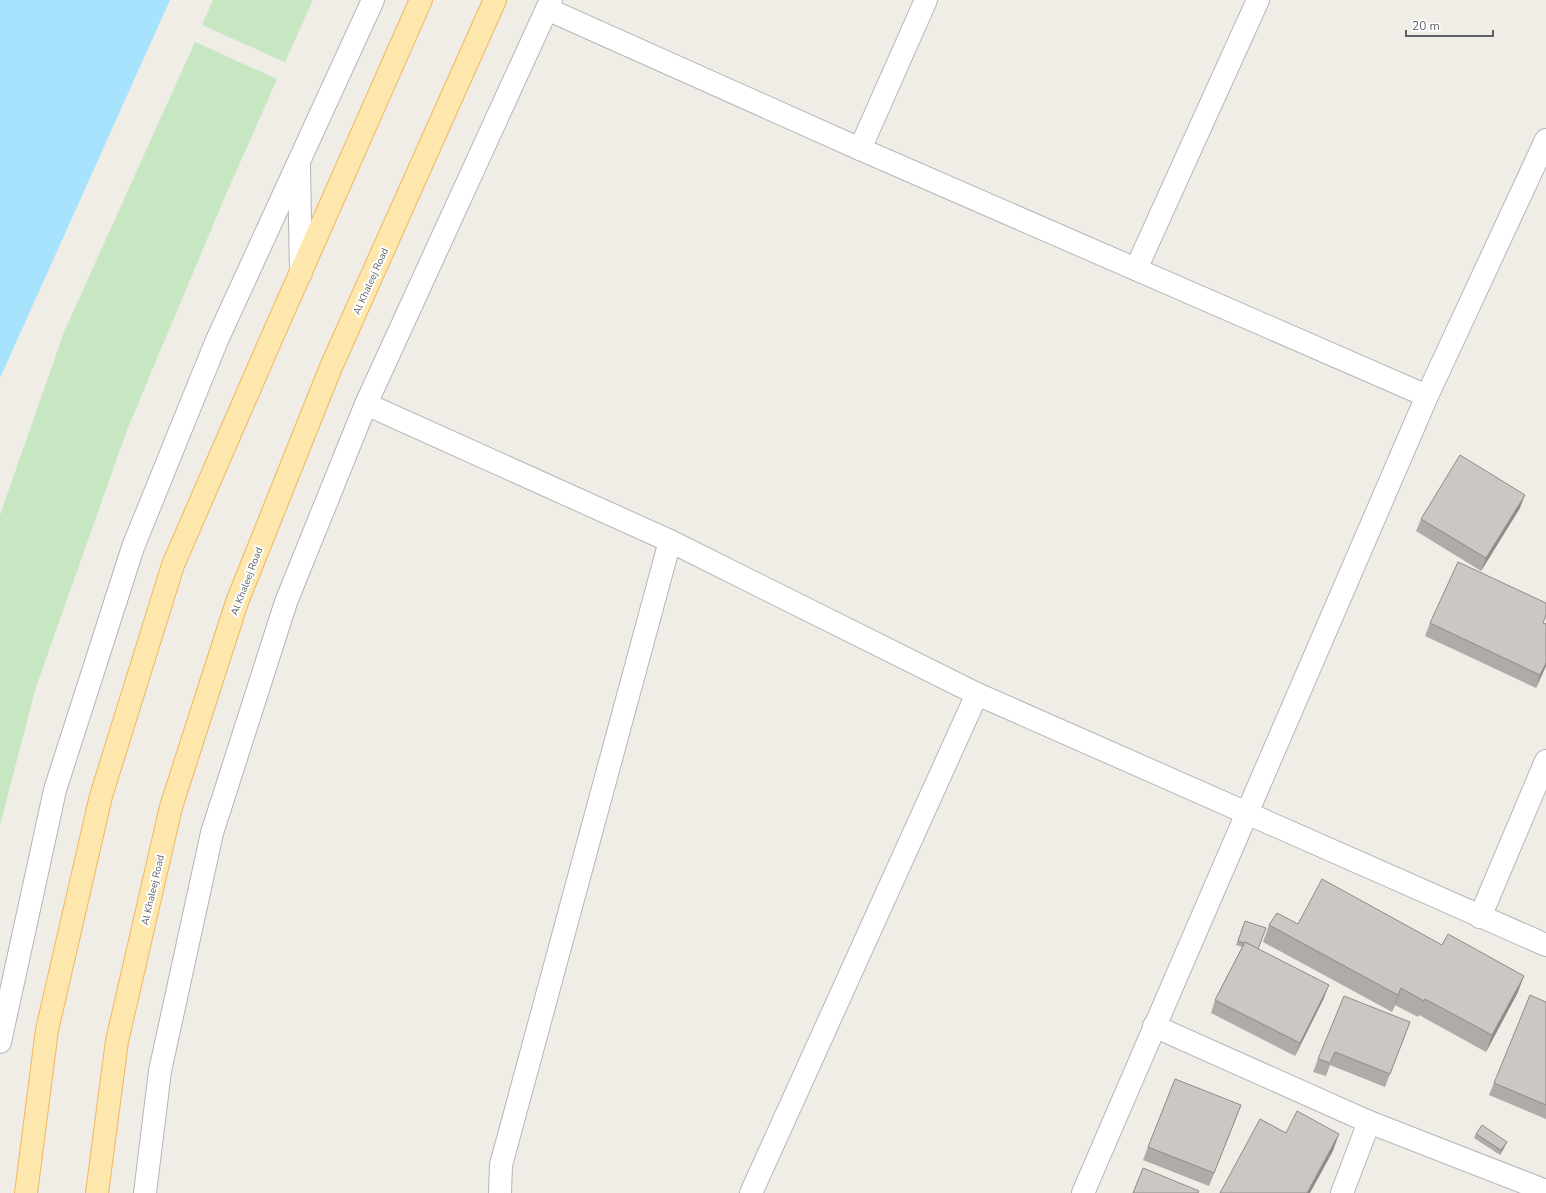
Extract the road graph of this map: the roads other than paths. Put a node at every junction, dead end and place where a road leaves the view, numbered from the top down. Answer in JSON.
{"nodes":[{"id":1,"x":372,"y":0,"type":"edge"},
{"id":2,"x":421,"y":0,"type":"edge"},
{"id":3,"x":495,"y":0,"type":"edge"},
{"id":4,"x":926,"y":0,"type":"edge"},
{"id":5,"x":1258,"y":0,"type":"edge"},
{"id":6,"x":549,"y":4,"type":"edge"},
{"id":7,"x":1546,"y":140,"type":"edge"},
{"id":8,"x":860,"y":149,"type":"junction"},
{"id":9,"x":299,"y":160,"type":"junction"},
{"id":10,"x":1136,"y":269,"type":"junction"},
{"id":11,"x":300,"y":273,"type":"junction"},
{"id":12,"x":1427,"y":396,"type":"junction"},
{"id":13,"x":366,"y":404,"type":"junction"},
{"id":14,"x":670,"y":541,"type":"junction"},
{"id":15,"x":976,"y":694,"type":"junction"},
{"id":16,"x":1546,"y":761,"type":"edge"},
{"id":17,"x":1247,"y":814,"type":"junction"},
{"id":18,"x":1480,"y":917,"type":"junction"},
{"id":19,"x":1546,"y":945,"type":"edge"},
{"id":20,"x":1154,"y":1026,"type":"junction"},
{"id":21,"x":0,"y":1042,"type":"edge"},
{"id":22,"x":1369,"y":1122,"type":"junction"},
{"id":23,"x":1546,"y":1191,"type":"edge"},
{"id":24,"x":26,"y":1193,"type":"edge"},
{"id":25,"x":97,"y":1193,"type":"edge"},
{"id":26,"x":145,"y":1193,"type":"edge"},
{"id":27,"x":500,"y":1193,"type":"edge"},
{"id":28,"x":751,"y":1193,"type":"edge"},
{"id":29,"x":1083,"y":1193,"type":"edge"},
{"id":30,"x":1342,"y":1193,"type":"edge"}],
"edges":[{"from":1,"to":9,"type":"street"},
{"from":2,"to":11,"type":"main road"},
{"from":3,"to":25,"type":"main road","name":"Al Khaleej Road"},
{"from":4,"to":8,"type":"street"},
{"from":5,"to":10,"type":"street"},
{"from":6,"to":8,"type":"street"},
{"from":6,"to":13,"type":"street"},
{"from":7,"to":12,"type":"street"},
{"from":8,"to":10,"type":"street"},
{"from":9,"to":11,"type":"street"},
{"from":9,"to":21,"type":"street"},
{"from":10,"to":12,"type":"street"},
{"from":11,"to":24,"type":"main road"},
{"from":12,"to":17,"type":"street"},
{"from":13,"to":14,"type":"street"},
{"from":13,"to":26,"type":"street"},
{"from":14,"to":15,"type":"street"},
{"from":14,"to":27,"type":"street"},
{"from":15,"to":17,"type":"street"},
{"from":15,"to":28,"type":"street"},
{"from":16,"to":18,"type":"street"},
{"from":17,"to":18,"type":"street"},
{"from":17,"to":20,"type":"street"},
{"from":18,"to":19,"type":"street"},
{"from":20,"to":22,"type":"street"},
{"from":20,"to":29,"type":"street"},
{"from":22,"to":23,"type":"street"},
{"from":22,"to":30,"type":"street"}]}
